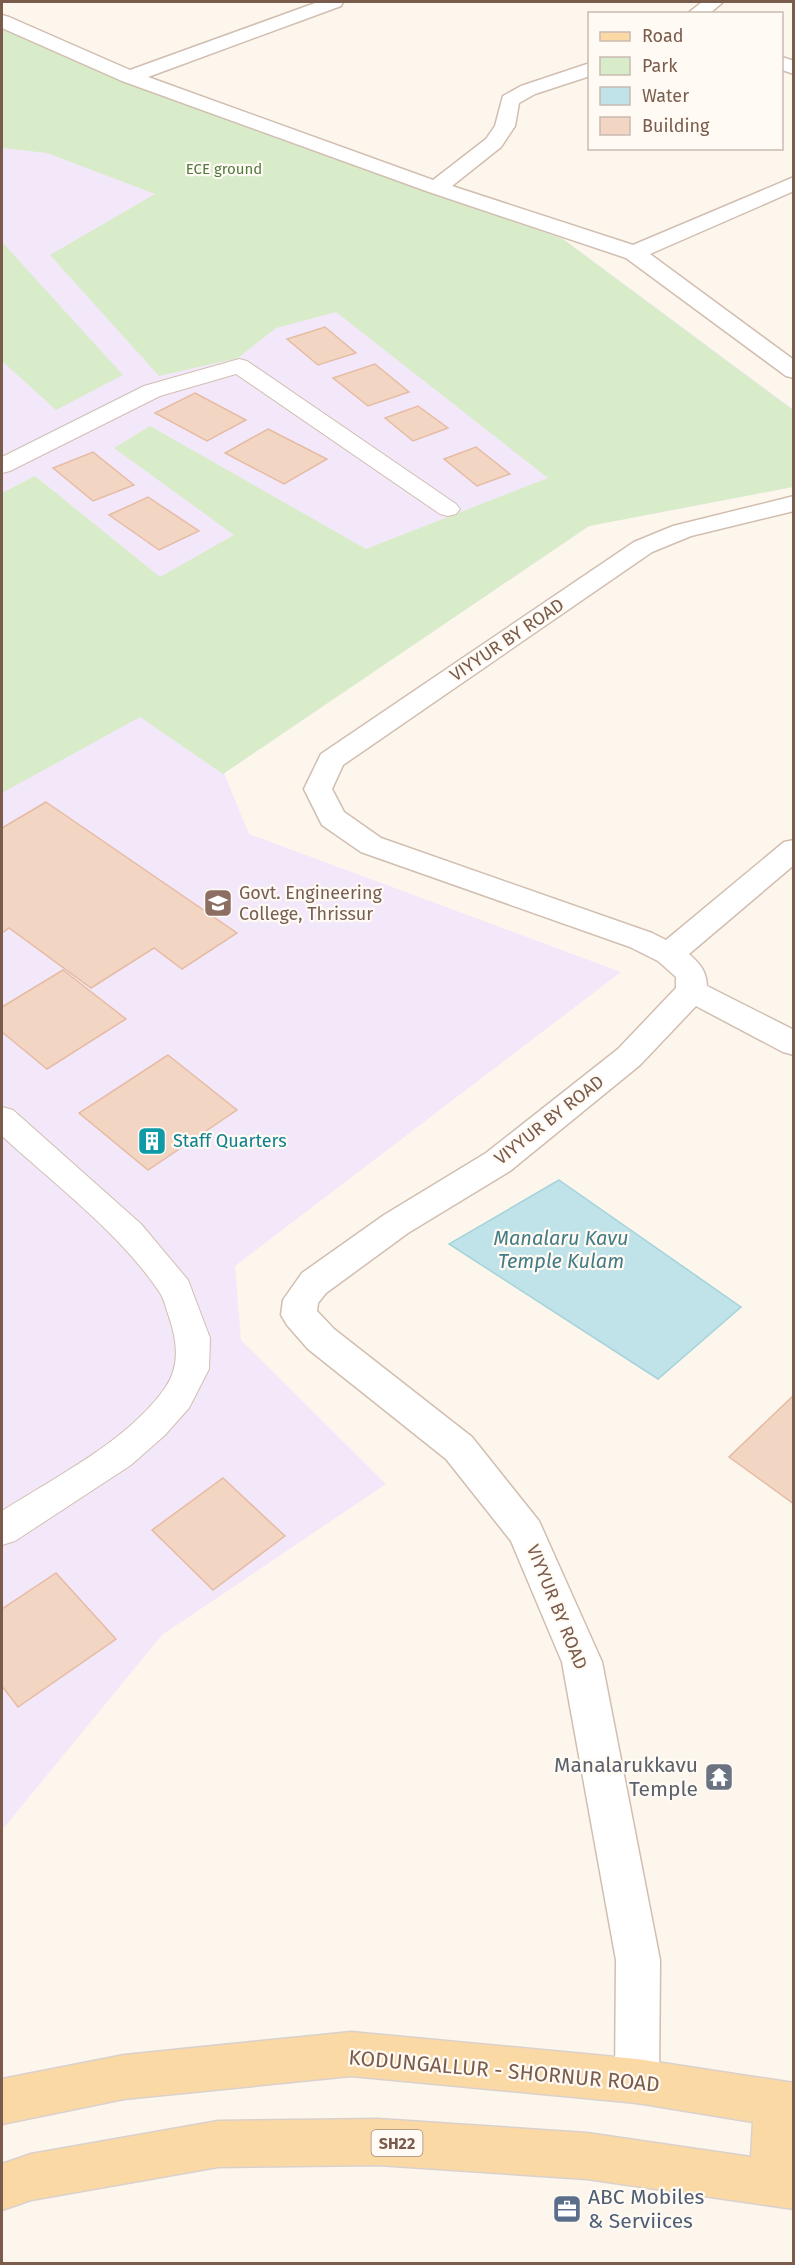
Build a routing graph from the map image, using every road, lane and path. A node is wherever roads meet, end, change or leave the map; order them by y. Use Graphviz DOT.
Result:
graph roads {
  1 [pos="334,2"];
  2 [pos="714,2"];
  3 [pos="699,12"];
  4 [pos="2,21"];
  5 [pos="588,70"];
  6 [pos="129,77"];
  7 [pos="794,183"];
  8 [pos="436,188"];
  9 [pos="634,253"];
  10 [pos="794,371"];
  11 [pos="2,466"];
  12 [pos="794,503"];
  13 [pos="448,509"];
  14 [pos="794,849"];
  15 [pos="669,954"];
  16 [pos="692,991"];
  17 [pos="794,1044"];
  18 [pos="2,1118"];
  19 [pos="2,1530"];
  20 [pos="637,2081"];
  21 [pos="2,2102"];
  22 [pos="785,2104"];
  23 [pos="783,2185"];
  24 [pos="2,2187"];
  1 -- 6 [label="street"];
  2 -- 3 [label="street"];
  4 -- 6 [label="street"];
  5 -- 8 [label="street"];
  6 -- 8 [label="street"];
  7 -- 9 [label="street"];
  8 -- 9 [label="street"];
  9 -- 10 [label="street"];
  11 -- 13 [label="lane"];
  12 -- 15 [label="street, VIYYUR BY ROAD"];
  14 -- 15 [label="street"];
  15 -- 16 [label="street, VIYYUR BY ROAD"];
  16 -- 17 [label="street"];
  16 -- 20 [label="street, VIYYUR BY ROAD"];
  18 -- 19 [label="lane"];
  20 -- 21 [label="main road, KODUNGALLUR - SHORNUR ROAD"];
  20 -- 22 [label="main road, KODUNGALLUR - SHORNUR ROAD"];
  22 -- 23 [label="main road"];
  23 -- 24 [label="main road, SH22"];
}
